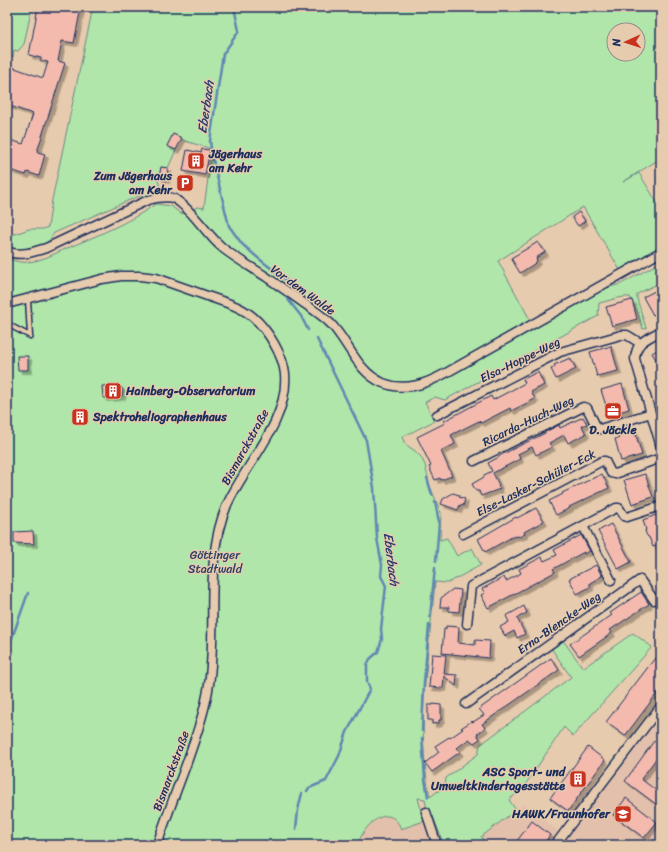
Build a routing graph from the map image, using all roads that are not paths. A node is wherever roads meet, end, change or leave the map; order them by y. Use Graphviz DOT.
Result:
graph roads {
  1 [pos="7,251"];
  2 [pos="661,252"];
  3 [pos="28,299"];
  4 [pos="7,304"];
  5 [pos="7,324"];
  6 [pos="661,331"];
  7 [pos="640,342"];
  8 [pos="651,413"];
  9 [pos="437,416"];
  10 [pos="661,447"];
  11 [pos="661,458"];
  12 [pos="474,461"];
  13 [pos="661,506"];
  14 [pos="583,526"];
  15 [pos="463,534"];
  16 [pos="611,580"];
  17 [pos="661,598"];
  18 [pos="467,624"];
  19 [pos="466,704"];
  20 [pos="661,706"];
  21 [pos="426,812"];
  22 [pos="157,845"];
  23 [pos="437,845"];
  24 [pos="555,845"];
  1 -- 2 [label="street, Vor dem Walde"];
  3 -- 4 [label="street, Bismarckstraße"];
  3 -- 5 [label="lane"];
  3 -- 22 [label="street, Bismarckstraße"];
  6 -- 7 [label="street"];
  7 -- 8 [label="street"];
  7 -- 9 [label="street, Elsa-Hoppe-Weg"];
  8 -- 10 [label="street"];
  8 -- 12 [label="street, Ricarda-Huch-Weg"];
  11 -- 15 [label="street, Else-Lasker-Schüler-Eck"];
  13 -- 14 [label="street"];
  14 -- 16 [label="street"];
  14 -- 18 [label="street"];
  17 -- 19 [label="street, Erna-Blencke-Weg"];
  20 -- 24 [label="street"];
  21 -- 23 [label="street"];
}
